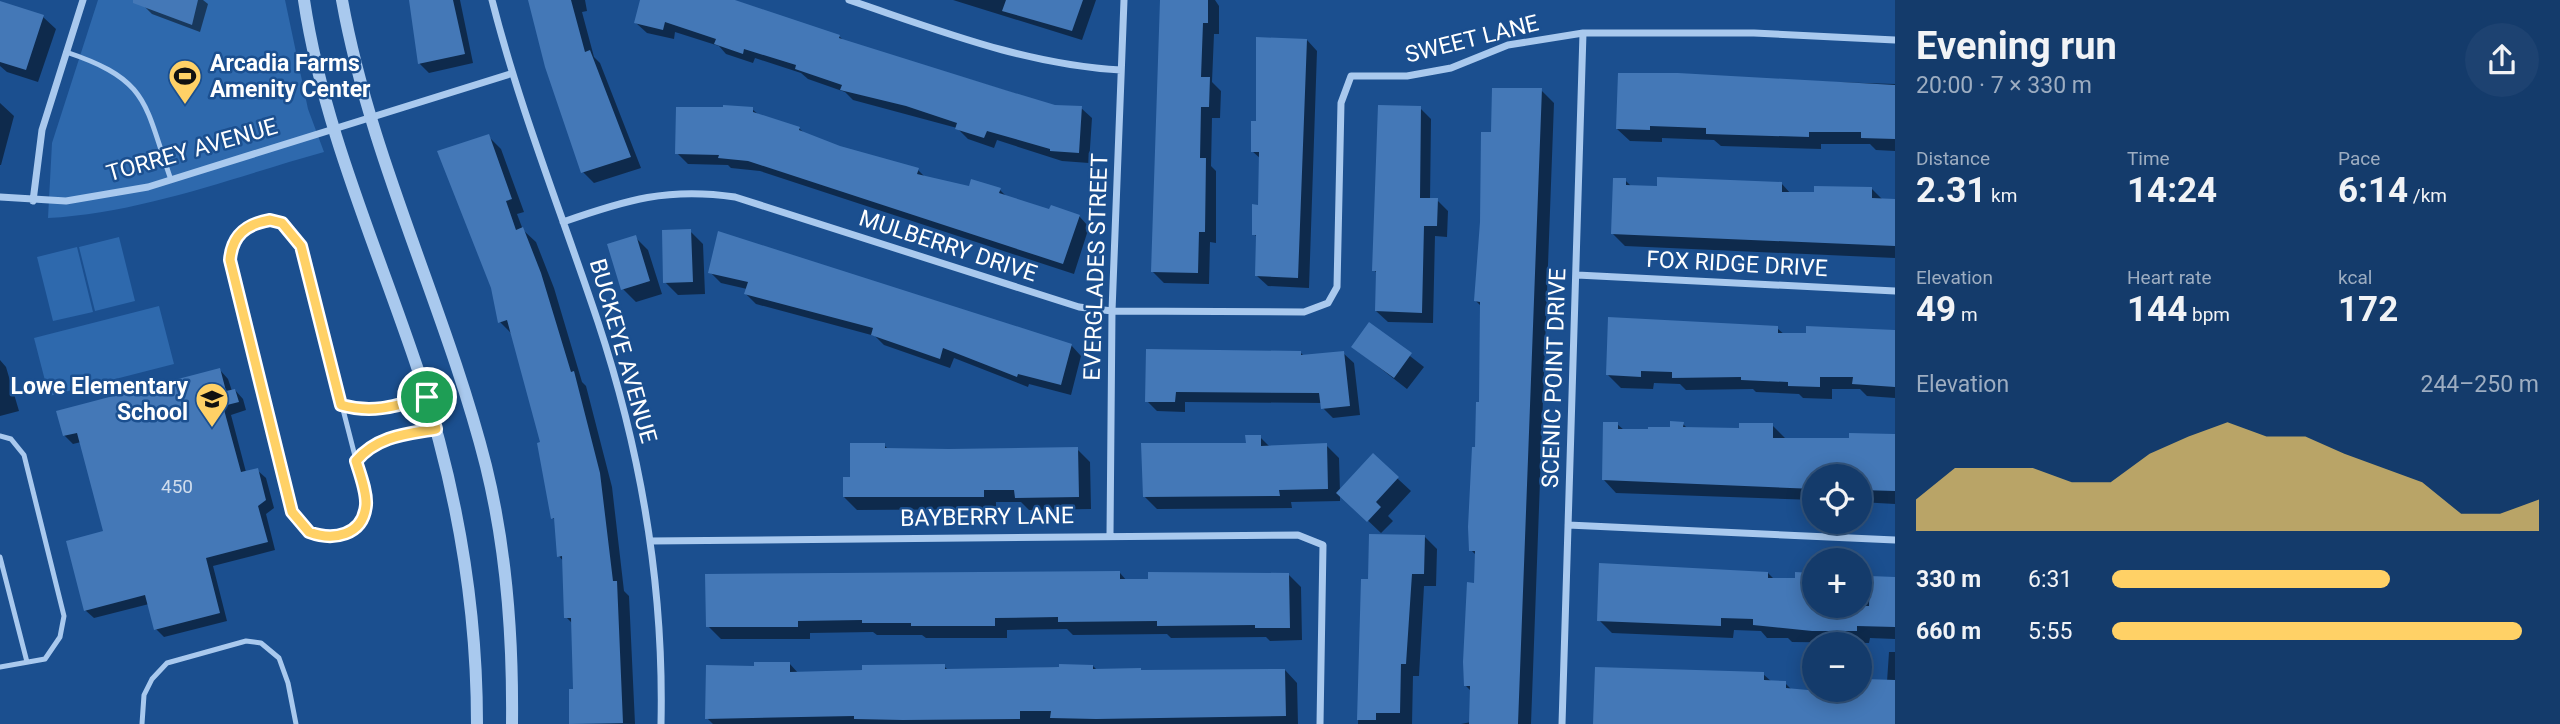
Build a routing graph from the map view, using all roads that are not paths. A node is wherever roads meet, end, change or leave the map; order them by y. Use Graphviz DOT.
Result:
graph roads {
  1 [pos="83,0"];
  2 [pos="304,0"];
  3 [pos="341,0"];
  4 [pos="492,0"];
  5 [pos="849,0"];
  6 [pos="1124,0"];
  7 [pos="1583,33"];
  8 [pos="1895,40"];
  9 [pos="66,52"];
  10 [pos="1121,70"];
  11 [pos="510,74"];
  12 [pos="369,117"];
  13 [pos="333,128"];
  14 [pos="171,180"];
  15 [pos="0,197"];
  16 [pos="33,201"];
  17 [pos="563,222"];
  18 [pos="1577,275"];
  19 [pos="1895,291"];
  20 [pos="1328,303"];
  21 [pos="1112,311"];
  22 [pos="427,397"];
  23 [pos="341,405"];
  24 [pos="436,429"];
  25 [pos="0,436"];
  26 [pos="356,461"];
  27 [pos="1568,526"];
  28 [pos="1110,535"];
  29 [pos="1895,540"];
  30 [pos="650,541"];
  31 [pos="0,557"];
  32 [pos="27,662"];
  33 [pos="0,667"];
  34 [pos="142,724"];
  35 [pos="296,724"];
  36 [pos="477,724"];
  37 [pos="512,724"];
  38 [pos="661,724"];
  39 [pos="1320,724"];
  40 [pos="1562,724"];
  1 -- 9 [label="street"];
  2 -- 13 [label="street"];
  3 -- 12 [label="street"];
  4 -- 11 [label="street, BUCKEYE AVENUE"];
  5 -- 10 [label="street"];
  6 -- 10 [label="street, EVERGLADES STREET"];
  7 -- 8 [label="street, SWEET LANE"];
  7 -- 18 [label="street, SCENIC POINT DRIVE"];
  7 -- 20 [label="street, SWEET LANE"];
  9 -- 14 [label="lane"];
  9 -- 16 [label="street"];
  10 -- 21 [label="street, EVERGLADES STREET"];
  11 -- 12 [label="street, TORREY AVENUE"];
  11 -- 17 [label="street, BUCKEYE AVENUE"];
  12 -- 13 [label="street, TORREY AVENUE"];
  12 -- 37 [label="street"];
  13 -- 14 [label="street, TORREY AVENUE"];
  13 -- 22 [label="street"];
  14 -- 16 [label="street, TORREY AVENUE"];
  15 -- 16 [label="street, TORREY AVENUE"];
  17 -- 21 [label="street, MULBERRY DRIVE"];
  17 -- 30 [label="street, BUCKEYE AVENUE"];
  18 -- 19 [label="street, FOX RIDGE DRIVE"];
  18 -- 27 [label="street, SCENIC POINT DRIVE"];
  20 -- 21 [label="street, MULBERRY DRIVE"];
  21 -- 28 [label="street, EVERGLADES STREET"];
  22 -- 23 [label="lane"];
  22 -- 24 [label="street"];
  23 -- 26 [label="lane"];
  23 -- 26 [label="lane"];
  24 -- 26 [label="lane"];
  24 -- 36 [label="street"];
  25 -- 32 [label="lane"];
  27 -- 29 [label="street"];
  27 -- 40 [label="street, SCENIC POINT DRIVE"];
  28 -- 30 [label="street, BAYBERRY LANE"];
  28 -- 39 [label="street, BAYBERRY LANE"];
  30 -- 38 [label="street, BUCKEYE AVENUE"];
  31 -- 32 [label="lane"];
  32 -- 33 [label="lane"];
  34 -- 35 [label="lane"];
}
